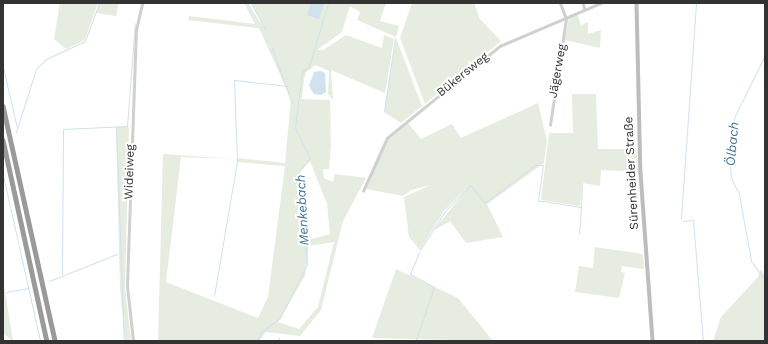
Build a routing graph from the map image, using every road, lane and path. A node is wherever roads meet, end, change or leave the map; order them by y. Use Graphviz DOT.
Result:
graph roads {
  1 [pos="142,3"];
  2 [pos="560,3"];
  3 [pos="583,3"];
  4 [pos="601,3"];
  5 [pos="637,3"];
  6 [pos="585,9"];
  7 [pos="566,17"];
  8 [pos="3,106"];
  9 [pos="550,125"];
  10 [pos="3,140"];
  11 [pos="363,190"];
  12 [pos="47,341"];
  13 [pos="55,341"];
  14 [pos="133,341"];
  15 [pos="653,341"];
  1 -- 14 [label="street, Wideiweg"];
  2 -- 7 [label="street"];
  3 -- 6 [label="street"];
  4 -- 6 [label="street, Bükersweg"];
  5 -- 15 [label="main road, Sürenheider Straße"];
  6 -- 7 [label="street, Bükersweg"];
  7 -- 9 [label="street, Jägerweg"];
  7 -- 11 [label="street, Bükersweg"];
  8 -- 13 [label="highway"];
  10 -- 12 [label="highway"];
}
